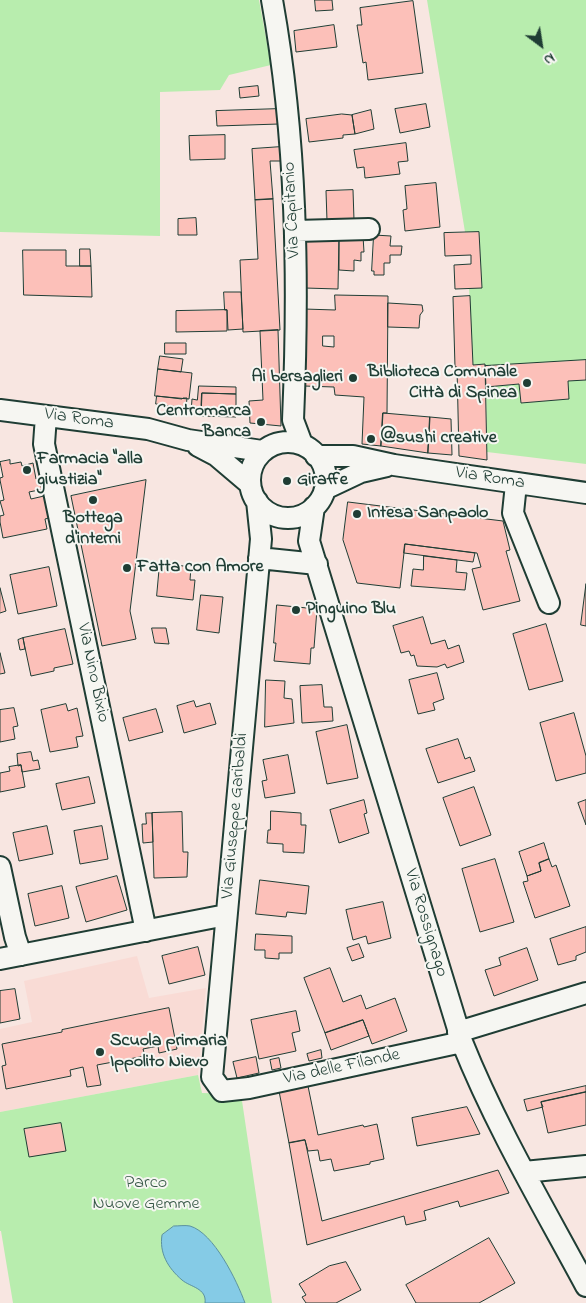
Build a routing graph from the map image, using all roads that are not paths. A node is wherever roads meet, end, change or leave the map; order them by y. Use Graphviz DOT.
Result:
graph roads {
  1 [pos="272,0"];
  2 [pos="369,229"];
  3 [pos="296,231"];
  4 [pos="0,410"];
  5 [pos="46,416"];
  6 [pos="293,422"];
  7 [pos="188,440"];
  8 [pos="270,448"];
  9 [pos="309,450"];
  10 [pos="394,465"];
  11 [pos="516,484"];
  12 [pos="325,489"];
  13 [pos="253,492"];
  14 [pos="586,493"];
  15 [pos="314,507"];
  16 [pos="282,517"];
  17 [pos="309,540"];
  18 [pos="260,548"];
  19 [pos="317,564"];
  20 [pos="548,603"];
  21 [pos="0,867"];
  22 [pos="226,915"];
  23 [pos="146,931"];
  24 [pos="21,955"];
  25 [pos="0,959"];
  26 [pos="586,994"];
  27 [pos="460,1037"];
  28 [pos="222,1091"];
  29 [pos="586,1166"];
  30 [pos="524,1172"];
  31 [pos="586,1286"];
  1 -- 3 [label="street, Via Capitanio"];
  2 -- 3 [label="street"];
  3 -- 6 [label="street, Via Capitanio"];
  4 -- 5 [label="street, Via Roma"];
  5 -- 7 [label="street, Via Roma"];
  5 -- 23 [label="street, Via Nino Bixio"];
  6 -- 8 [label="street"];
  6 -- 9 [label="street, Via Capitanio"];
  7 -- 8 [label="street, Via Roma"];
  7 -- 13 [label="street, Via Roma"];
  8 -- 9 [label="street, Via Roma"];
  8 -- 13 [label="street"];
  9 -- 10 [label="street, Via Roma"];
  9 -- 12 [label="street"];
  10 -- 11 [label="street, Via Roma"];
  10 -- 12 [label="street, Via Roma"];
  11 -- 14 [label="street, Via Roma"];
  11 -- 20 [label="street"];
  12 -- 15 [label="street"];
  13 -- 16 [label="street, Via Roma"];
  13 -- 18 [label="street, Via Giuseppe Garibaldi"];
  15 -- 16 [label="street"];
  15 -- 17 [label="street, Via Rossignago"];
  16 -- 17 [label="street, Via Rossignago"];
  16 -- 18 [label="street, Via Giuseppe Garibaldi"];
  17 -- 19 [label="street, Via Rossignago"];
  18 -- 19 [label="street"];
  18 -- 22 [label="street, Via Giuseppe Garibaldi"];
  19 -- 27 [label="street, Via Rossignago"];
  21 -- 24 [label="street"];
  22 -- 23 [label="street"];
  22 -- 28 [label="street, Via Giuseppe Garibaldi"];
  23 -- 24 [label="street"];
  24 -- 25 [label="street"];
  26 -- 27 [label="street, Via delle Filande"];
  27 -- 28 [label="street, Via delle Filande"];
  27 -- 30 [label="street, Via Rossignago"];
  29 -- 30 [label="street"];
  30 -- 31 [label="street, Via Rossignago"];
}
